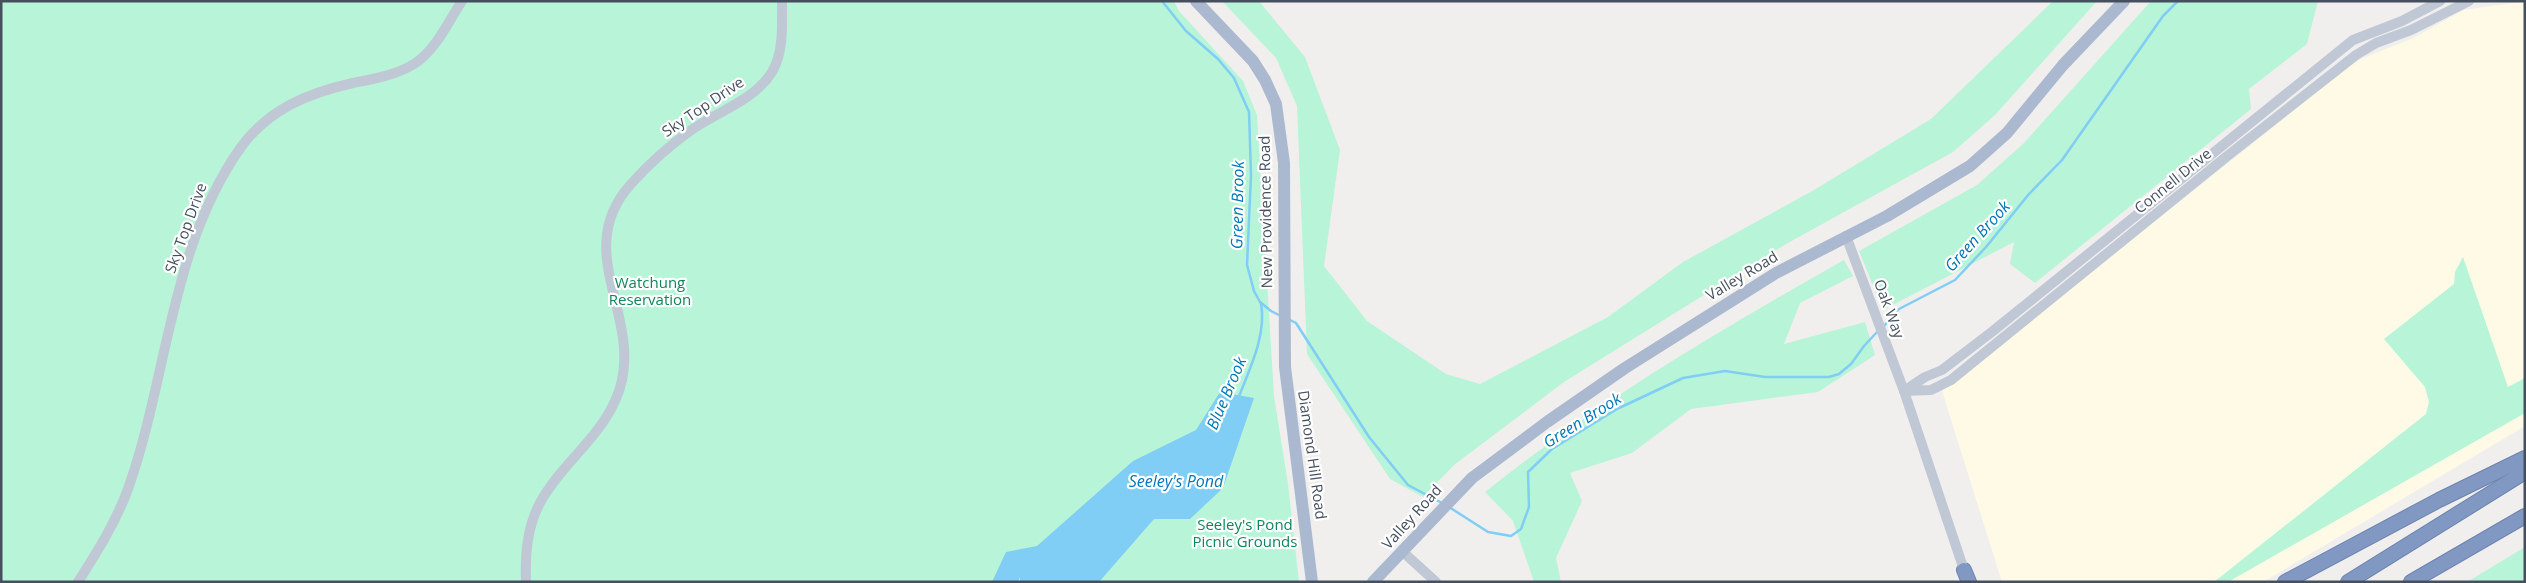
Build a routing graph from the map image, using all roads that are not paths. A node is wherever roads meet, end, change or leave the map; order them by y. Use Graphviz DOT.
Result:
graph roads {
  1 [pos="462,1"];
  2 [pos="782,1"];
  3 [pos="1196,1"];
  4 [pos="2124,1"];
  5 [pos="2440,1"];
  6 [pos="2469,1"];
  7 [pos="1846,236"];
  8 [pos="1284,332"];
  9 [pos="1904,391"];
  10 [pos="2525,458"];
  11 [pos="2525,472"];
  12 [pos="2525,516"];
  13 [pos="1403,552"];
  14 [pos="1967,576"];
  15 [pos="78,582"];
  16 [pos="526,582"];
  17 [pos="1312,582"];
  18 [pos="1373,582"];
  19 [pos="1436,582"];
  20 [pos="2286,582"];
  21 [pos="2348,582"];
  22 [pos="2411,582"];
  1 -- 15 [label="street, Sky Top Drive"];
  2 -- 16 [label="street, Sky Top Drive"];
  3 -- 8 [label="main road, New Providence Road"];
  4 -- 7 [label="main road, Valley Road"];
  5 -- 9 [label="street, Connell Drive"];
  6 -- 9 [label="street, Connell Drive"];
  7 -- 9 [label="street, Oak Way"];
  7 -- 13 [label="main road, Valley Road"];
  8 -- 17 [label="main road, Diamond Hill Road"];
  9 -- 14 [label="street"];
  10 -- 20 [label="highway"];
  11 -- 21 [label="highway"];
  12 -- 22 [label="highway"];
  13 -- 18 [label="main road, Valley Road"];
  13 -- 19 [label="street"];
}
